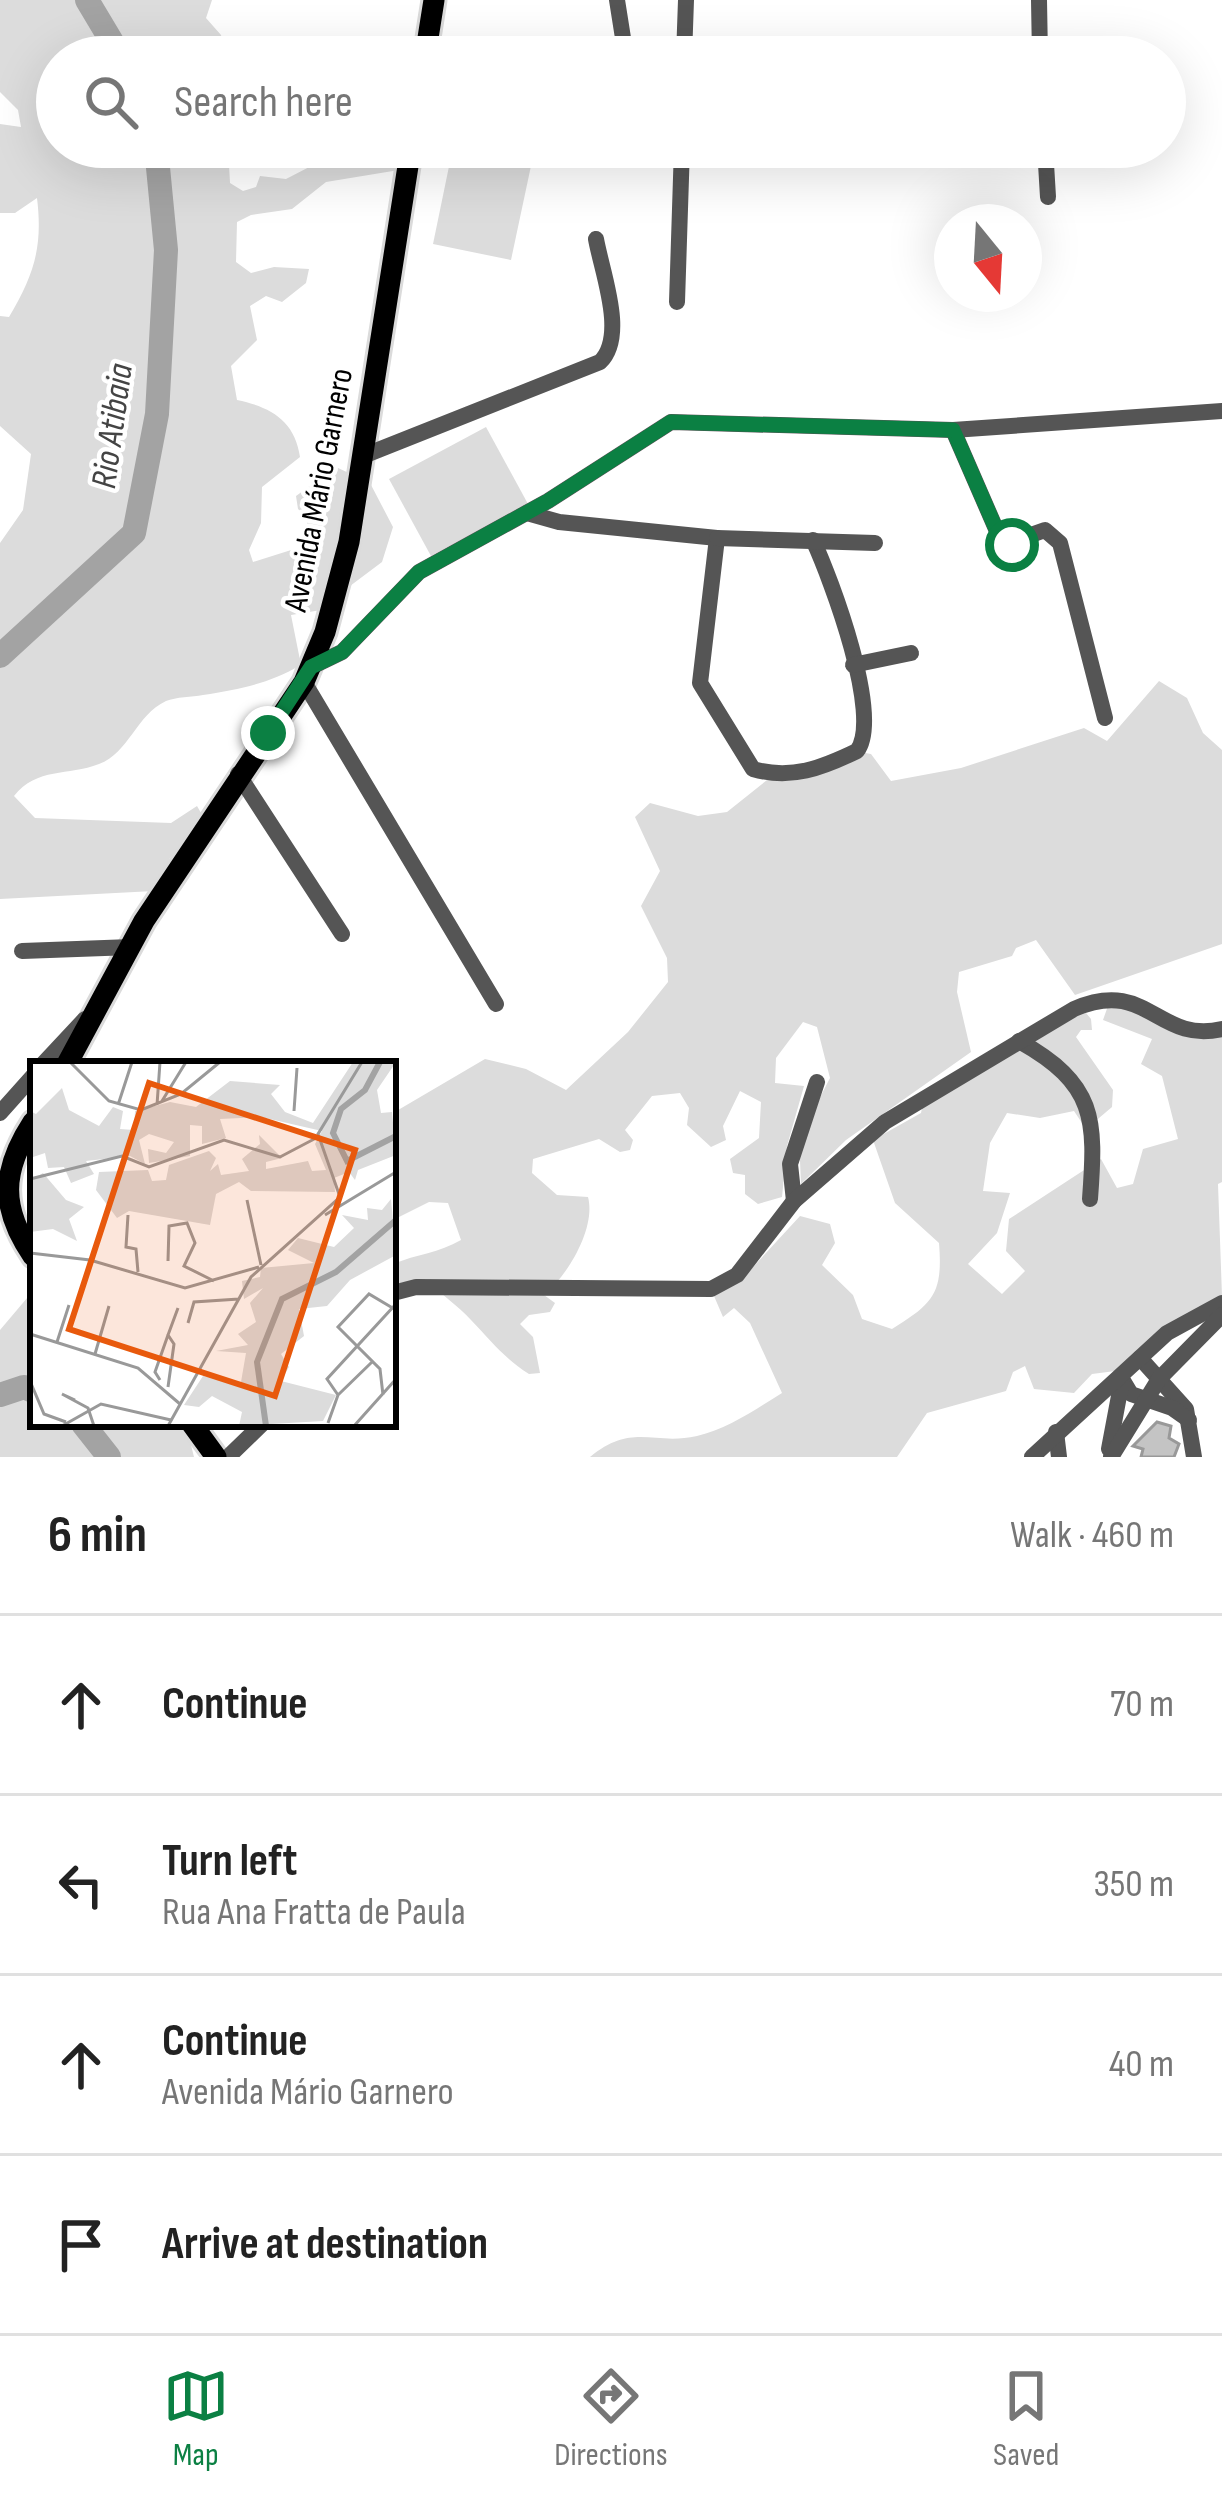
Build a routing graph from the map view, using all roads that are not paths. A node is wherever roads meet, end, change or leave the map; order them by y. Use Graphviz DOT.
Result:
graph roads {
  1 [pos="434,0"];
  2 [pos="616,0"];
  3 [pos="686,0"];
  4 [pos="1040,0"];
  5 [pos="428,36"];
  6 [pos="622,36"];
  7 [pos="685,36"];
  8 [pos="1040,36"];
  9 [pos="408,168"];
  10 [pos="681,168"];
  11 [pos="1046,168"];
  12 [pos="1048,197"];
  13 [pos="596,239"];
  14 [pos="677,302"];
  15 [pos="1222,411"];
  16 [pos="953,430"];
  17 [pos="363,456"];
  18 [pos="548,501"];
  19 [pos="527,513"];
  20 [pos="577,524"];
  21 [pos="717,538"];
  22 [pos="813,540"];
  23 [pos="875,543"];
  24 [pos="911,653"];
  25 [pos="853,665"];
  26 [pos="308,674"];
  27 [pos="1105,718"];
  28 [pos="238,774"];
  29 [pos="342,934"];
  30 [pos="132,947"];
  31 [pos="22,951"];
  32 [pos="103,1001"];
  33 [pos="496,1004"];
  34 [pos="1222,1029"];
  35 [pos="1019,1041"];
  36 [pos="46,1061"];
  37 [pos="69,1061"];
  38 [pos="30,1079"];
  39 [pos="817,1082"];
  40 [pos="0,1114"];
  41 [pos="30,1127"];
  42 [pos="1090,1199"];
  43 [pos="794,1201"];
  44 [pos="30,1251"];
  45 [pos="396,1292"];
  46 [pos="1222,1303"];
  47 [pos="1222,1315"];
  48 [pos="1139,1358"];
  49 [pos="1122,1379"];
  50 [pos="1159,1379"];
  51 [pos="1146,1401"];
  52 [pos="1189,1421"];
  53 [pos="194,1427"];
  54 [pos="259,1427"];
  55 [pos="1056,1432"];
  56 [pos="216,1457"];
  57 [pos="229,1457"];
  58 [pos="1032,1457"];
  59 [pos="1059,1457"];
  60 [pos="1110,1457"];
  61 [pos="1194,1457"];
  1 -- 5 [label="main road"];
  2 -- 6 [label="street"];
  3 -- 7 [label="street"];
  4 -- 8 [label="street"];
  9 -- 17 [label="main road, Avenida Mário Garnero"];
  10 -- 14 [label="street"];
  11 -- 12 [label="street"];
  13 -- 17 [label="street"];
  15 -- 16 [label="street"];
  16 -- 18 [label="street"];
  16 -- 27 [label="street"];
  17 -- 26 [label="main road, Avenida Mário Garnero"];
  18 -- 19 [label="street"];
  18 -- 20 [label="street"];
  19 -- 20 [label="street"];
  19 -- 26 [label="street"];
  20 -- 21 [label="street"];
  21 -- 22 [label="street"];
  21 -- 25 [label="street"];
  22 -- 23 [label="street"];
  22 -- 25 [label="street"];
  24 -- 25 [label="street"];
  26 -- 28 [label="main road, Avenida Mário Garnero"];
  26 -- 33 [label="street"];
  28 -- 29 [label="street"];
  28 -- 30 [label="main road, Avenida Mário Garnero"];
  30 -- 31 [label="street"];
  30 -- 32 [label="main road, Avenida Mário Garnero"];
  32 -- 36 [label="street"];
  32 -- 37 [label="main road, Avenida Mário Garnero"];
  34 -- 35 [label="street"];
  35 -- 42 [label="street"];
  35 -- 43 [label="street"];
  38 -- 40 [label="street"];
  39 -- 43 [label="street"];
  41 -- 44 [label="main road"];
  43 -- 45 [label="street"];
  46 -- 48 [label="street"];
  47 -- 50 [label="street"];
  48 -- 49 [label="street"];
  48 -- 50 [label="street"];
  49 -- 51 [label="street"];
  49 -- 55 [label="street"];
  49 -- 60 [label="street"];
  50 -- 51 [label="street"];
  50 -- 52 [label="street"];
  51 -- 52 [label="street"];
  51 -- 60 [label="street"];
  52 -- 61 [label="street"];
  53 -- 56 [label="main road"];
  54 -- 57 [label="street"];
  55 -- 58 [label="street"];
  55 -- 59 [label="street"];
}
